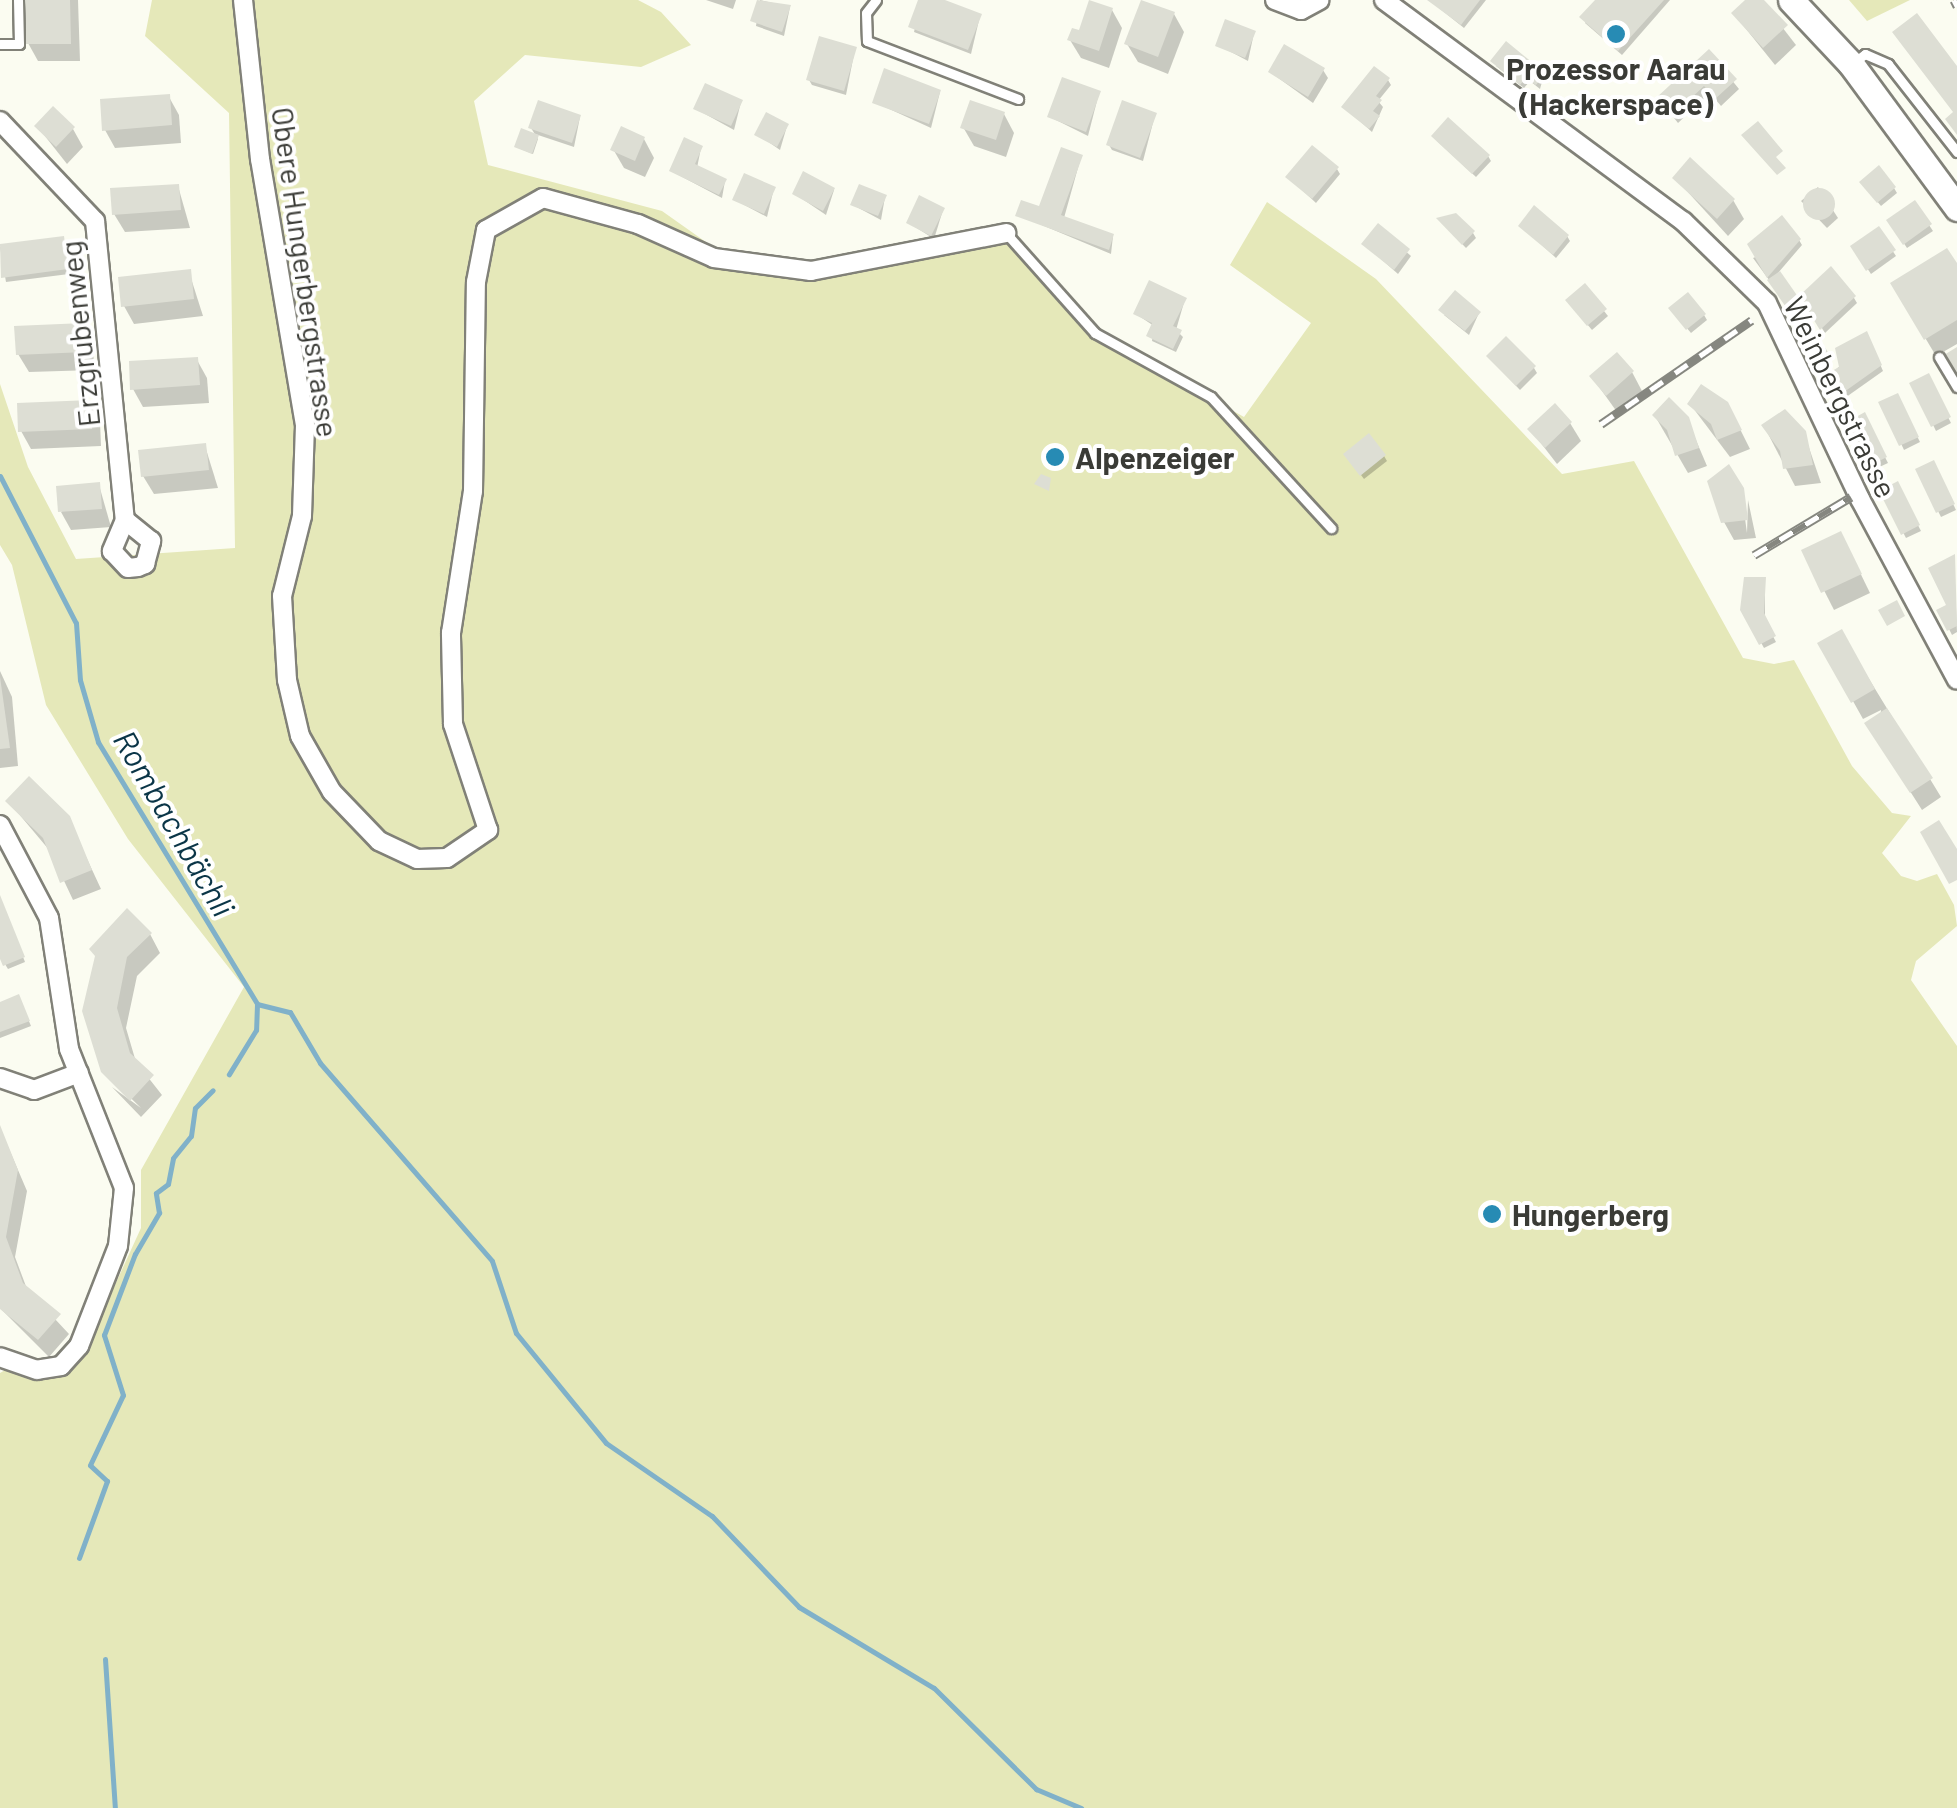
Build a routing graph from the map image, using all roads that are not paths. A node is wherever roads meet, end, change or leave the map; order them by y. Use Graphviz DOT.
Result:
graph roads {
  1 [pos="18,0"];
  2 [pos="242,0"];
  3 [pos="876,0"];
  4 [pos="1275,0"];
  5 [pos="1320,0"];
  6 [pos="1384,0"];
  7 [pos="1790,0"];
  8 [pos="0,44"];
  9 [pos="1851,64"];
  10 [pos="1018,99"];
  11 [pos="0,121"];
  12 [pos="1957,152"];
  13 [pos="1957,208"];
  14 [pos="1006,233"];
  15 [pos="1939,357"];
  16 [pos="1957,387"];
  17 [pos="125,520"];
  18 [pos="1331,528"];
  19 [pos="1957,680"];
  20 [pos="0,825"];
  21 [pos="79,1073"];
  22 [pos="0,1078"];
  23 [pos="1,1352"];
  1 -- 8 [label="lane"];
  2 -- 14 [label="street, Obere Hungerbergstrasse"];
  3 -- 10 [label="lane"];
  4 -- 5 [label="street"];
  6 -- 19 [label="street, Weinbergstrasse"];
  7 -- 9 [label="main road"];
  9 -- 12 [label="lane"];
  9 -- 13 [label="main road"];
  11 -- 17 [label="street, Erzgrubenweg"];
  14 -- 18 [label="lane, Obere Hungerbergstrasse"];
  15 -- 16 [label="lane"];
  20 -- 21 [label="street"];
  21 -- 22 [label="street"];
  21 -- 23 [label="street"];
}
